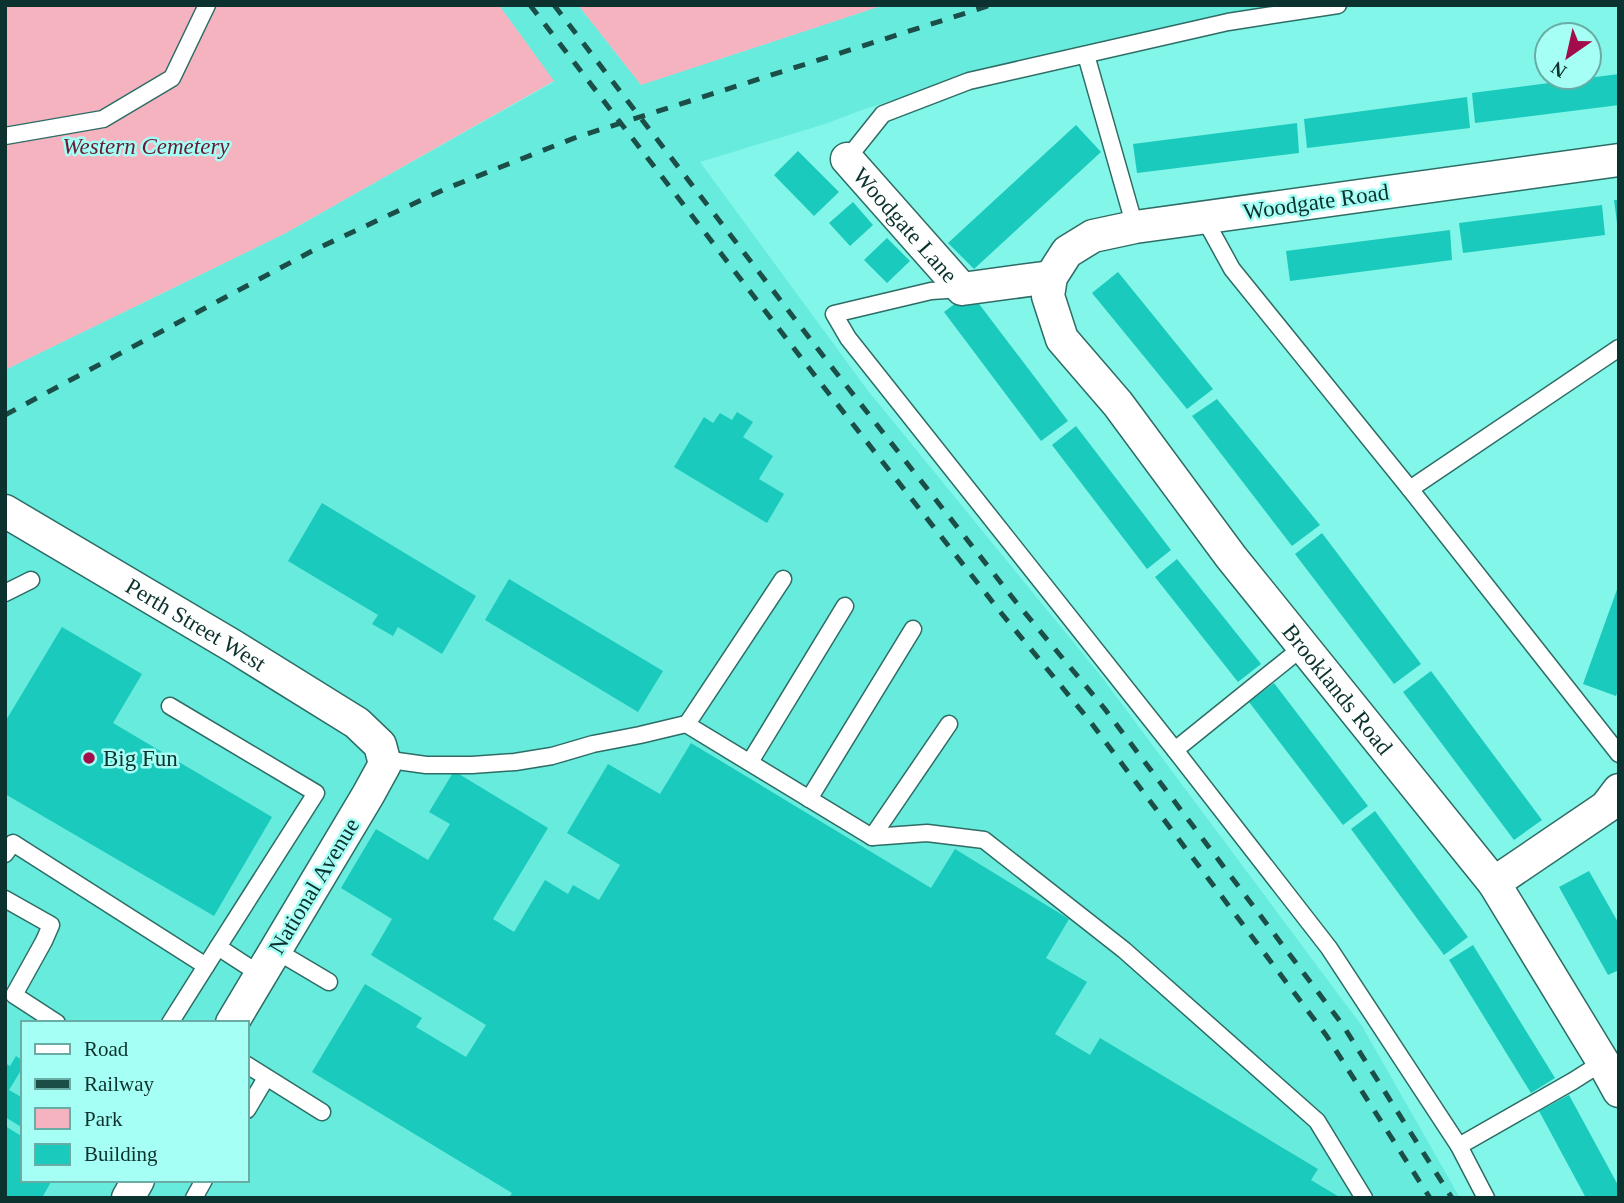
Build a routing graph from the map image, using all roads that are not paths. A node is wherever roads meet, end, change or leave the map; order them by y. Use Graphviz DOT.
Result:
graph roads {
  1 [pos="207,5"];
  2 [pos="1338,5"];
  3 [pos="1086,55"];
  4 [pos="5,136"];
  5 [pos="848,159"];
  6 [pos="1619,160"];
  7 [pos="1204,218"];
  8 [pos="1135,227"];
  9 [pos="1049,286"];
  10 [pos="962,289"];
  11 [pos="1619,348"];
  12 [pos="1410,489"];
  13 [pos="5,511"];
  14 [pos="783,579"];
  15 [pos="31,580"];
  16 [pos="5,593"];
  17 [pos="845,606"];
  18 [pos="913,629"];
  19 [pos="1304,646"];
  20 [pos="170,706"];
  21 [pos="687,724"];
  22 [pos="949,724"];
  23 [pos="1175,750"];
  24 [pos="382,752"];
  25 [pos="1619,754"];
  26 [pos="750,762"];
  27 [pos="809,799"];
  28 [pos="1614,806"];
  29 [pos="872,837"];
  30 [pos="5,854"];
  31 [pos="1494,883"];
  32 [pos="5,899"];
  33 [pos="218,947"];
  34 [pos="268,962"];
  35 [pos="206,966"];
  36 [pos="329,982"];
  37 [pos="54,1021"];
  38 [pos="171,1021"];
  39 [pos="233,1021"];
  40 [pos="1603,1062"];
  41 [pos="248,1066"];
  42 [pos="266,1078"];
  43 [pos="1619,1091"];
  44 [pos="248,1108"];
  45 [pos="322,1112"];
  46 [pos="1460,1146"];
  47 [pos="137,1182"];
  48 [pos="203,1182"];
  49 [pos="128,1198"];
  50 [pos="194,1198"];
  51 [pos="1364,1198"];
  52 [pos="1486,1198"];
  1 -- 4 [label="lane"];
  2 -- 3 [label="lane"];
  3 -- 5 [label="lane"];
  3 -- 8 [label="lane"];
  5 -- 10 [label="street, Woodgate Lane"];
  6 -- 7 [label="street, Woodgate Road"];
  7 -- 8 [label="street, Woodgate Road"];
  7 -- 12 [label="lane"];
  8 -- 9 [label="street, Woodgate Road"];
  9 -- 10 [label="street, Woodgate Lane"];
  9 -- 19 [label="street, Brooklands Road"];
  10 -- 23 [label="lane, Woodgate Lane"];
  11 -- 12 [label="lane"];
  12 -- 25 [label="lane"];
  13 -- 24 [label="street, Perth Street West"];
  14 -- 21 [label="lane"];
  15 -- 16 [label="lane"];
  17 -- 26 [label="lane"];
  18 -- 27 [label="lane"];
  19 -- 23 [label="lane"];
  19 -- 31 [label="street, Brooklands Road"];
  20 -- 33 [label="lane"];
  21 -- 24 [label="lane"];
  21 -- 26 [label="lane"];
  22 -- 29 [label="lane"];
  23 -- 46 [label="lane"];
  24 -- 34 [label="street, National Avenue"];
  26 -- 27 [label="lane"];
  27 -- 29 [label="lane"];
  28 -- 31 [label="street"];
  29 -- 51 [label="lane"];
  30 -- 35 [label="lane"];
  31 -- 40 [label="street, Brooklands Road"];
  32 -- 37 [label="lane"];
  33 -- 34 [label="lane"];
  33 -- 35 [label="lane"];
  34 -- 36 [label="lane"];
  34 -- 39 [label="street, National Avenue"];
  35 -- 38 [label="lane"];
  40 -- 43 [label="street, Brooklands Road"];
  40 -- 46 [label="lane"];
  41 -- 42 [label="lane"];
  42 -- 44 [label="lane"];
  42 -- 45 [label="lane"];
  46 -- 52 [label="lane"];
  47 -- 49 [label="street"];
  48 -- 50 [label="lane"];
}
